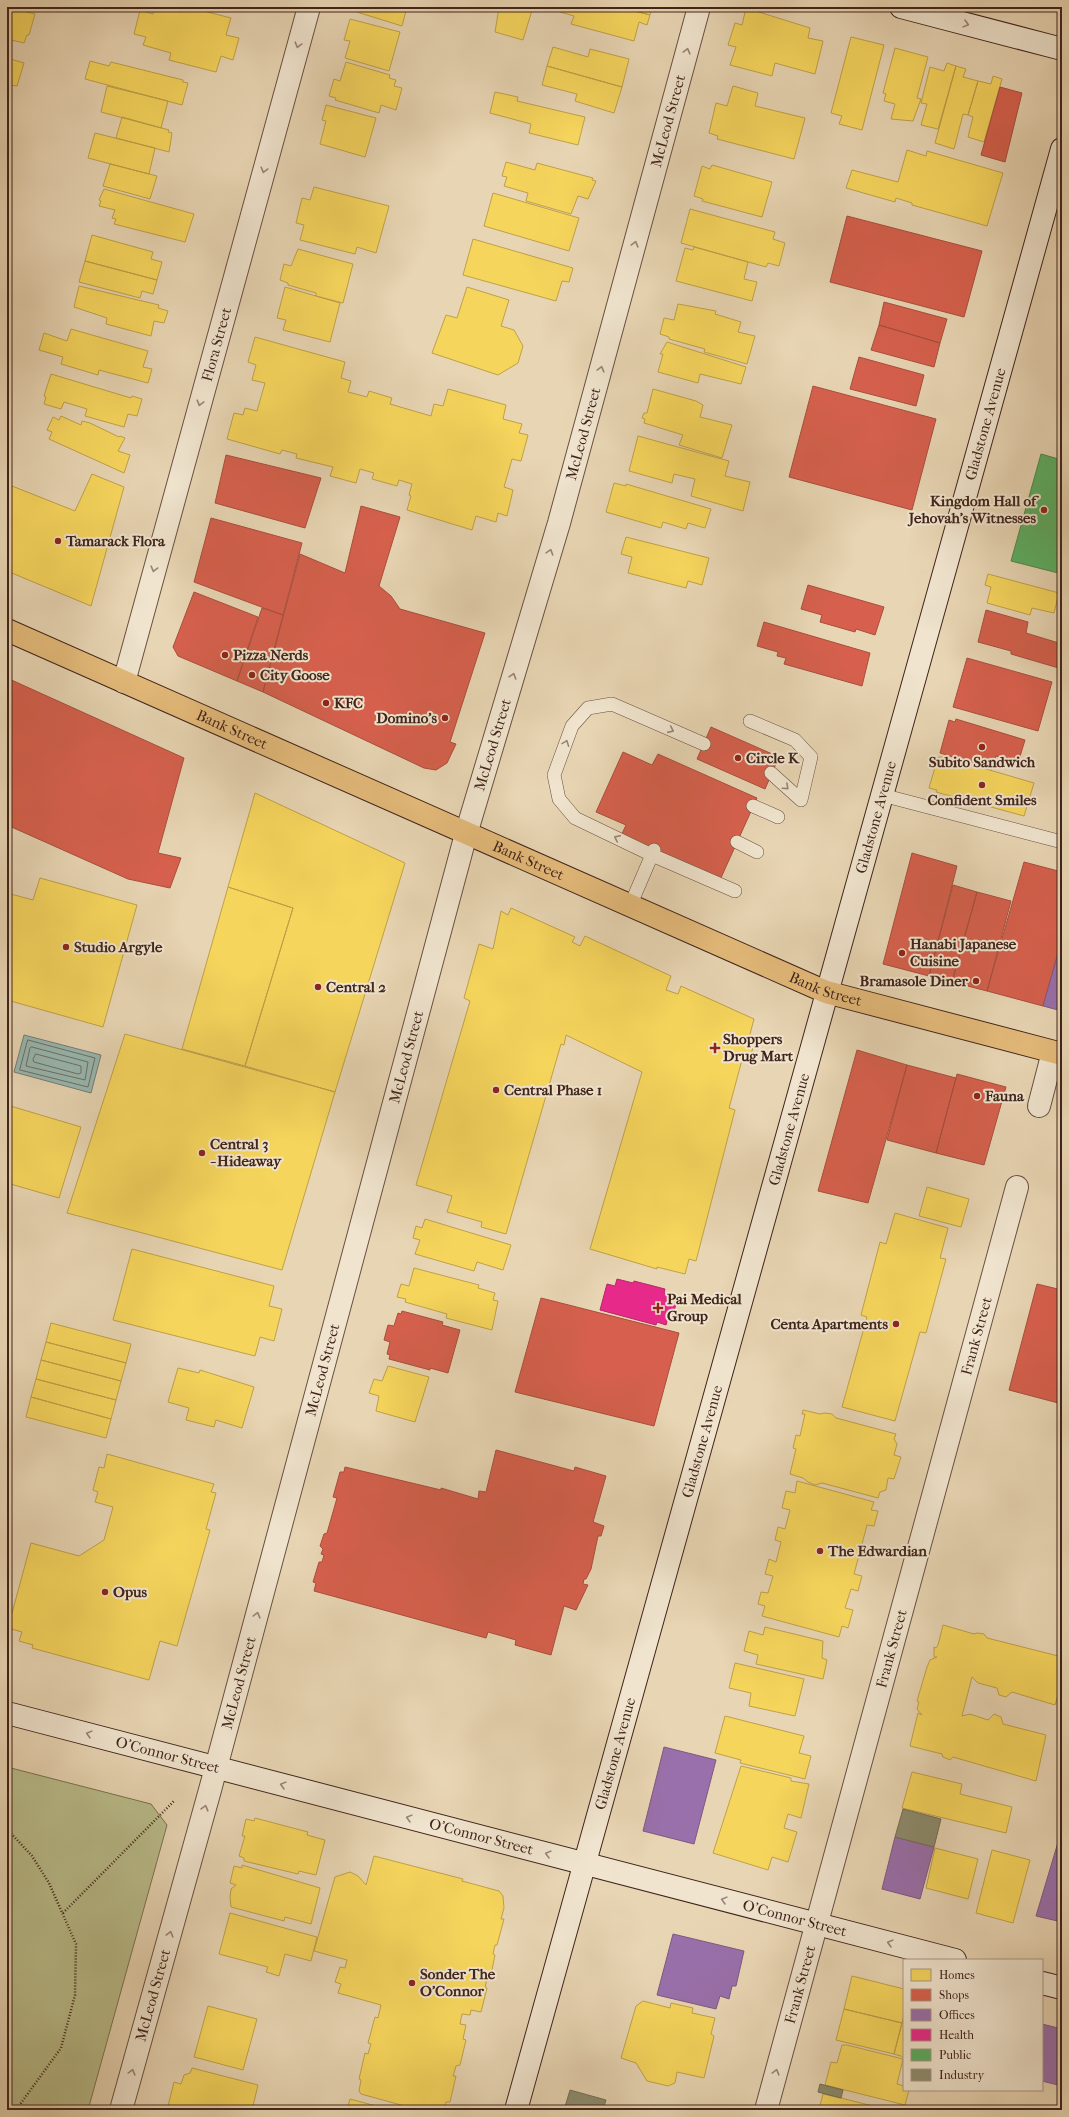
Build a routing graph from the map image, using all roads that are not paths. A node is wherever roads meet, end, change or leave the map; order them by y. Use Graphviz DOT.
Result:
graph roads {
  1 [pos="309,7"];
  2 [pos="699,7"];
  3 [pos="901,7"];
  4 [pos="1062,49"];
  5 [pos="1062,149"];
  6 [pos="7,630"];
  7 [pos="124,682"];
  8 [pos="750,721"];
  9 [pos="704,744"];
  10 [pos="771,774"];
  11 [pos="882,795"];
  12 [pos="753,806"];
  13 [pos="778,817"];
  14 [pos="466,834"];
  15 [pos="737,842"];
  16 [pos="1062,842"];
  17 [pos="757,852"];
  18 [pos="653,853"];
  19 [pos="735,891"];
  20 [pos="630,906"];
  21 [pos="826,992"];
  22 [pos="1058,1053"];
  23 [pos="1039,1106"];
  24 [pos="1017,1187"];
  25 [pos="7,1713"];
  26 [pos="216,1768"];
  27 [pos="586,1864"];
  28 [pos="816,1924"];
  29 [pos="951,1959"];
  30 [pos="1043,1983"];
  31 [pos="1062,1988"];
  32 [pos="121,2110"];
  33 [pos="516,2110"];
  34 [pos="766,2110"];
  1 -- 7 [label="street, Flora Street, one-way"];
  14 -- 2 [label="street, McLeod Street, one-way"];
  3 -- 4 [label="street, one-way"];
  5 -- 11 [label="street, Gladstone Avenue"];
  6 -- 7 [label="main road, Bank Street"];
  7 -- 14 [label="main road, Bank Street"];
  10 -- 8 [label="lane, one-way"];
  18 -- 9 [label="lane, one-way"];
  11 -- 16 [label="lane"];
  11 -- 21 [label="street, Gladstone Avenue"];
  12 -- 13 [label="lane"];
  14 -- 20 [label="main road, Bank Street"];
  26 -- 14 [label="street, McLeod Street, one-way"];
  15 -- 17 [label="lane"];
  18 -- 19 [label="lane"];
  18 -- 20 [label="lane"];
  20 -- 21 [label="main road, Bank Street"];
  21 -- 22 [label="main road, Bank Street"];
  21 -- 27 [label="street, Gladstone Avenue"];
  22 -- 23 [label="street"];
  24 -- 28 [label="street, Frank Street"];
  26 -- 25 [label="street, O'Connor Street, one-way"];
  27 -- 26 [label="street, O'Connor Street, one-way"];
  32 -- 26 [label="street, McLeod Street, one-way"];
  28 -- 27 [label="street, O'Connor Street, one-way"];
  27 -- 33 [label="street, Gladstone Avenue"];
  29 -- 28 [label="street, O'Connor Street, one-way"];
  34 -- 28 [label="street, Frank Street, one-way"];
  30 -- 31 [label="street"];
}
